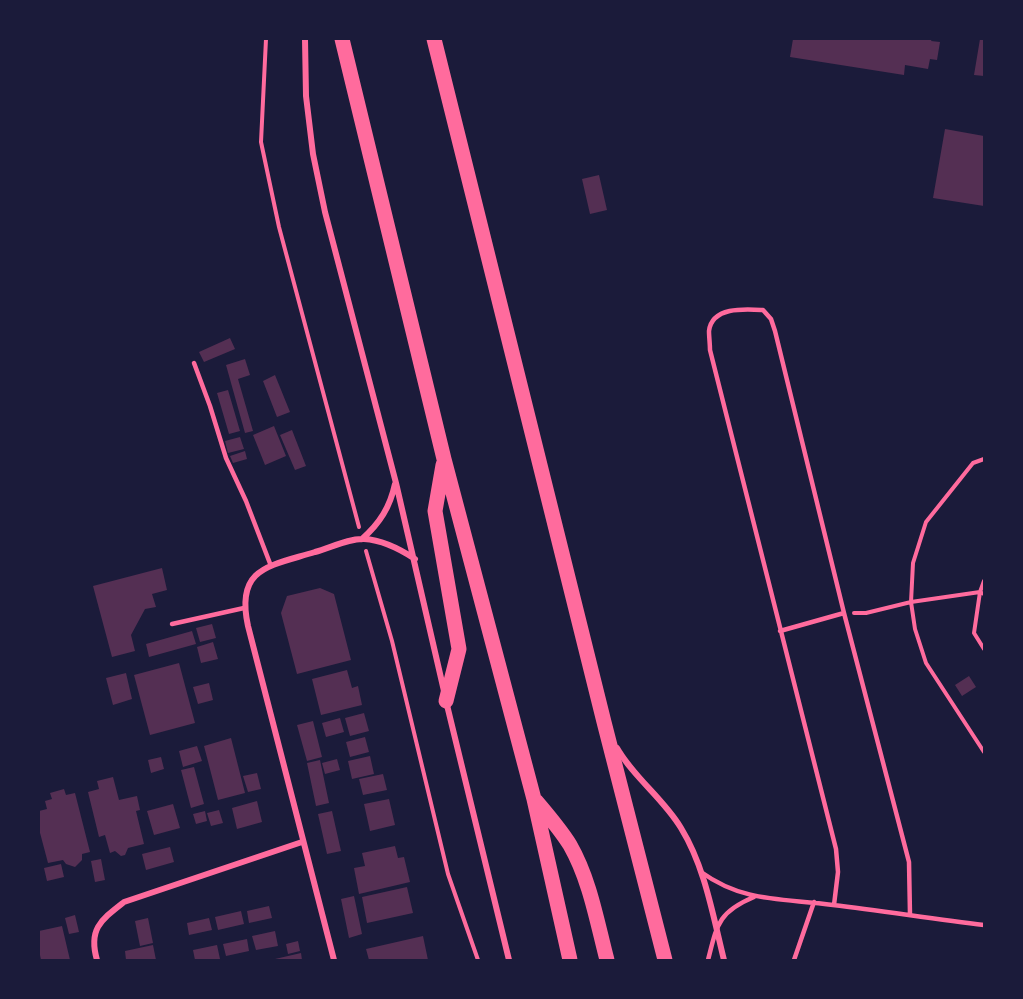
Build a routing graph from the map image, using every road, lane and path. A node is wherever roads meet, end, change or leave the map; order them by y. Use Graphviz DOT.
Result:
graph roads {
  1 [pos="266,39"];
  2 [pos="305,39"];
  3 [pos="342,39"];
  4 [pos="434,39"];
  5 [pos="194,363"];
  6 [pos="444,459"];
  7 [pos="984,459"];
  8 [pos="396,483"];
  9 [pos="362,539"];
  10 [pos="414,559"];
  11 [pos="271,566"];
  12 [pos="984,581"];
  13 [pos="982,593"];
  14 [pos="911,602"];
  15 [pos="244,608"];
  16 [pos="844,613"];
  17 [pos="172,624"];
  18 [pos="780,631"];
  19 [pos="984,649"];
  20 [pos="446,700"];
  21 [pos="604,722"];
  22 [pos="984,752"];
  23 [pos="534,799"];
  24 [pos="302,842"];
  25 [pos="701,872"];
  26 [pos="754,897"];
  27 [pos="814,902"];
  28 [pos="834,905"];
  29 [pos="910,915"];
  30 [pos="984,925"];
  31 [pos="716,928"];
  32 [pos="96,960"];
  33 [pos="334,960"];
  34 [pos="478,960"];
  35 [pos="509,960"];
  36 [pos="570,960"];
  37 [pos="607,960"];
  38 [pos="665,960"];
  39 [pos="708,960"];
  40 [pos="724,960"];
  41 [pos="794,960"];
  1 -- 9 [label="path"];
  2 -- 8 [label="street"];
  3 -- 6 [label="main road"];
  4 -- 21 [label="main road"];
  5 -- 11 [label="lane"];
  6 -- 20 [label="main road"];
  6 -- 23 [label="main road"];
  7 -- 14 [label="path"];
  8 -- 9 [label="street"];
  8 -- 10 [label="street"];
  9 -- 10 [label="street"];
  9 -- 11 [label="street"];
  9 -- 34 [label="path"];
  10 -- 20 [label="street"];
  11 -- 15 [label="street"];
  12 -- 13 [label="path"];
  13 -- 14 [label="path"];
  13 -- 19 [label="path"];
  14 -- 16 [label="path"];
  14 -- 22 [label="path"];
  15 -- 17 [label="lane"];
  15 -- 24 [label="street"];
  16 -- 18 [label="lane"];
  16 -- 18 [label="lane"];
  16 -- 29 [label="lane"];
  18 -- 28 [label="lane"];
  20 -- 35 [label="street"];
  21 -- 25 [label="street"];
  21 -- 38 [label="main road"];
  23 -- 36 [label="main road"];
  23 -- 37 [label="main road"];
  24 -- 32 [label="street"];
  24 -- 33 [label="street"];
  25 -- 26 [label="lane"];
  25 -- 31 [label="street"];
  26 -- 27 [label="lane"];
  26 -- 31 [label="lane"];
  27 -- 28 [label="lane"];
  27 -- 41 [label="lane"];
  28 -- 29 [label="lane"];
  29 -- 30 [label="lane"];
  31 -- 39 [label="lane"];
  31 -- 40 [label="street"];
}
